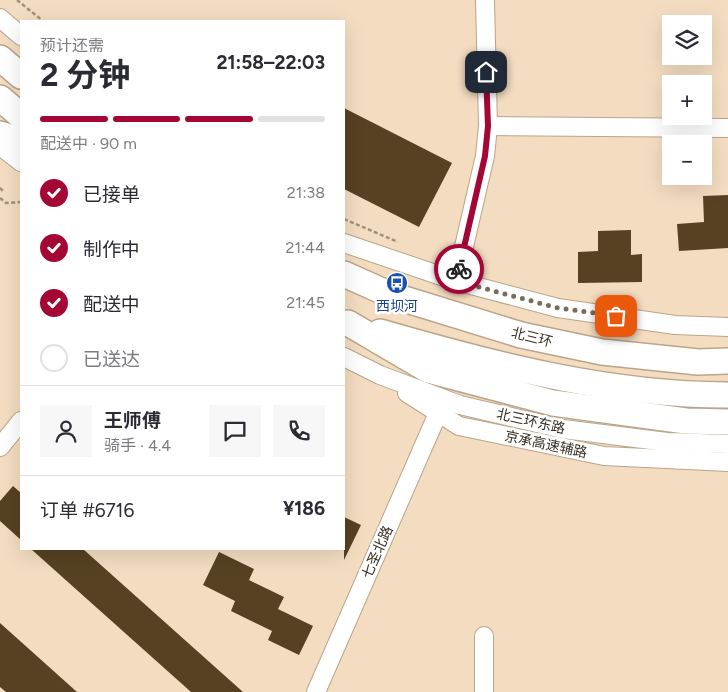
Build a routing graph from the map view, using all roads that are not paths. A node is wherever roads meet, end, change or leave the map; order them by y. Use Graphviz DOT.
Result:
graph roads {
  1 [pos="485,0"];
  2 [pos="0,18"];
  3 [pos="20,35"];
  4 [pos="0,58"];
  5 [pos="20,75"];
  6 [pos="0,98"];
  7 [pos="20,115"];
  8 [pos="488,126"];
  9 [pos="728,128"];
  10 [pos="0,134"];
  11 [pos="20,140"];
  12 [pos="0,146"];
  13 [pos="20,161"];
  14 [pos="345,243"];
  15 [pos="345,274"];
  16 [pos="456,281"];
  17 [pos="346,322"];
  18 [pos="728,327"];
  19 [pos="345,358"];
  20 [pos="728,362"];
  21 [pos="380,375"];
  22 [pos="728,394"];
  23 [pos="438,412"];
  24 [pos="20,422"];
  25 [pos="728,422"];
  26 [pos="728,444"];
  27 [pos="0,447"];
  28 [pos="728,462"];
  29 [pos="484,636"];
  30 [pos="316,692"];
  31 [pos="484,692"];
  1 -- 8 [label="street"];
  2 -- 3 [label="street"];
  4 -- 5 [label="highway"];
  6 -- 7 [label="highway"];
  8 -- 9 [label="street"];
  8 -- 16 [label="street"];
  10 -- 11 [label="highway"];
  12 -- 13 [label="street"];
  14 -- 16 [label="street"];
  15 -- 20 [label="highway, 北三环"];
  16 -- 18 [label="street"];
  17 -- 22 [label="highway"];
  17 -- 25 [label="highway"];
  19 -- 21 [label="street, 北三环东路"];
  21 -- 23 [label="street, 京承高速辅路"];
  21 -- 26 [label="street, 北三环东路"];
  23 -- 28 [label="street, 京承高速辅路"];
  23 -- 30 [label="street, 七圣北路"];
  24 -- 27 [label="street"];
  29 -- 31 [label="street"];
}
